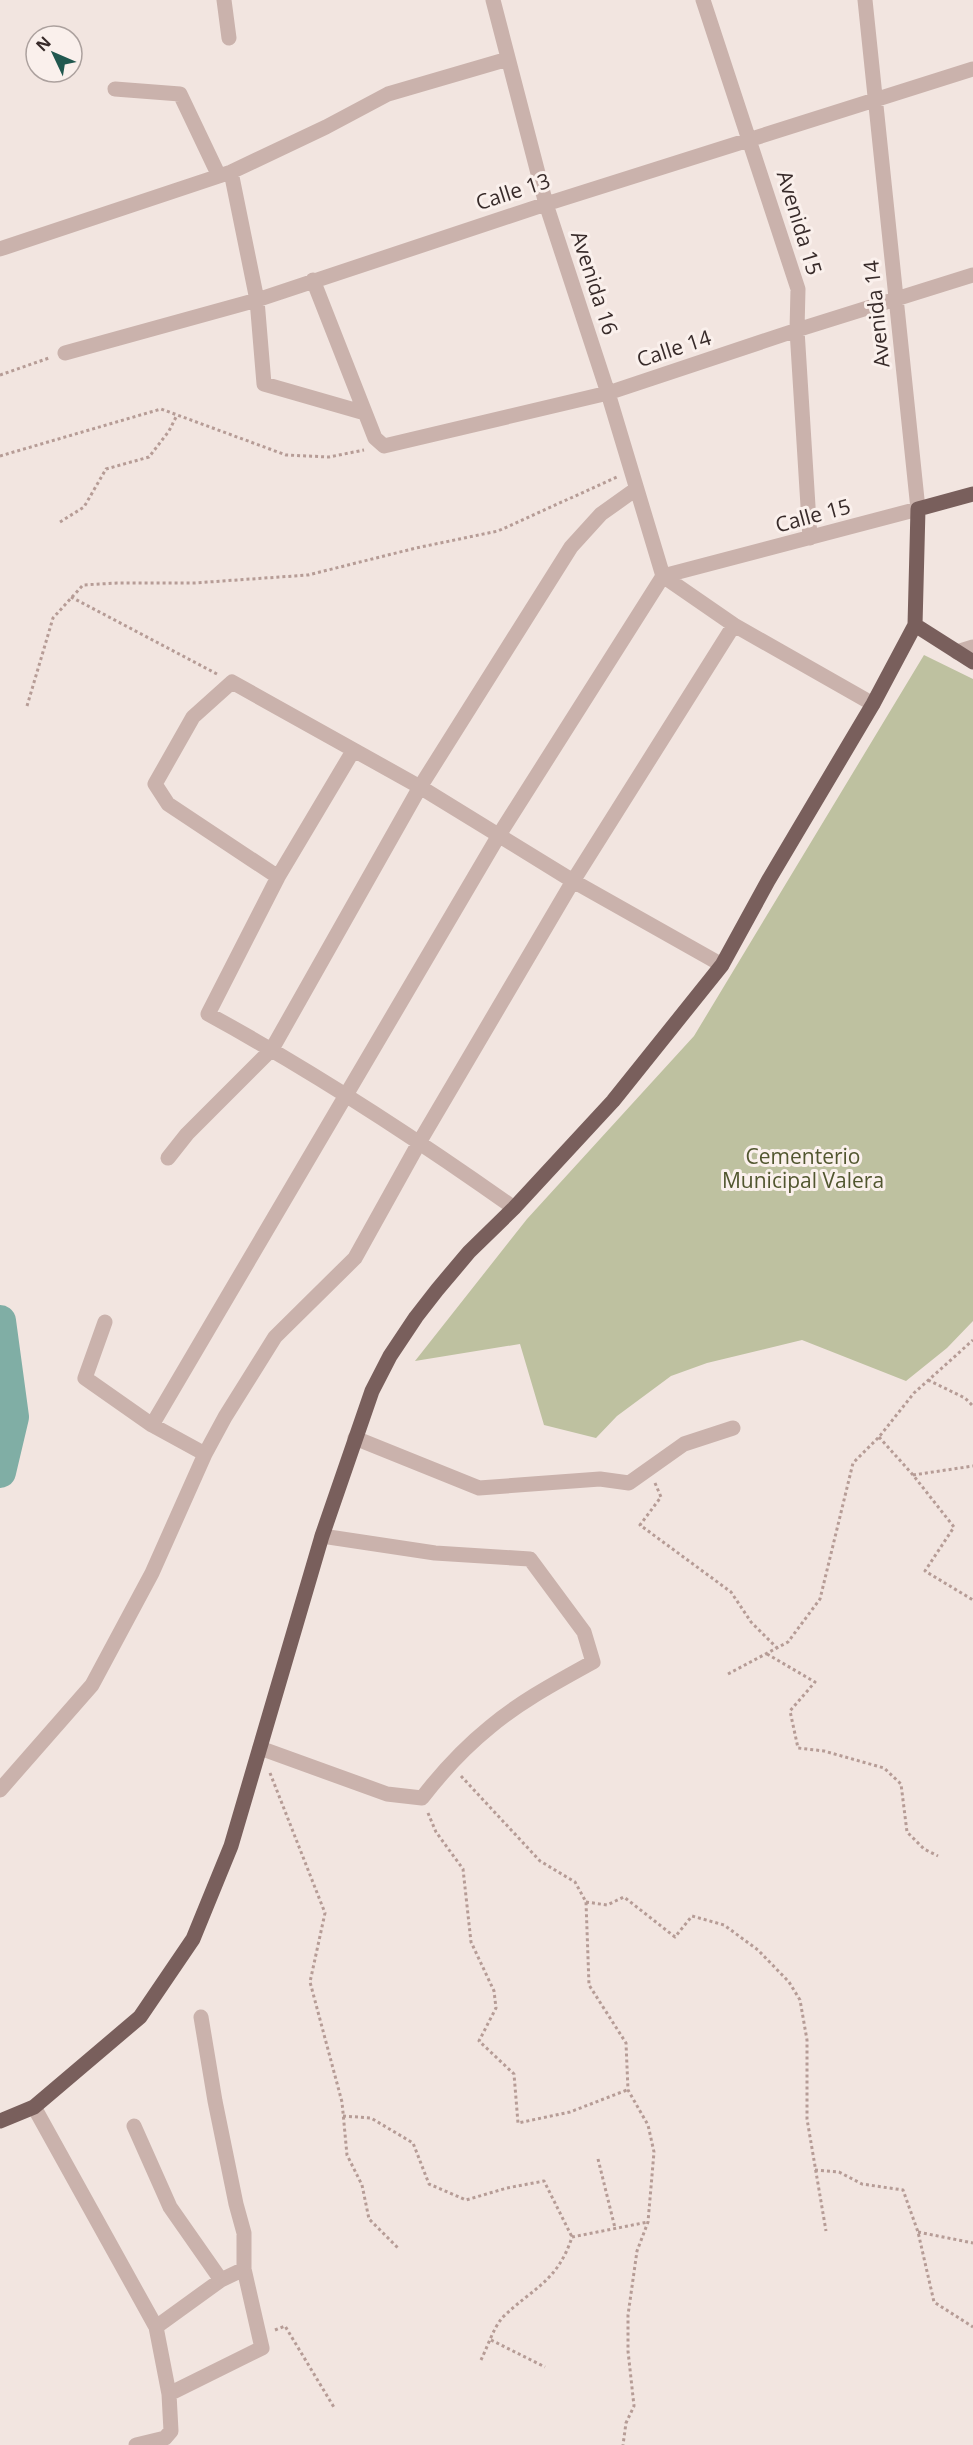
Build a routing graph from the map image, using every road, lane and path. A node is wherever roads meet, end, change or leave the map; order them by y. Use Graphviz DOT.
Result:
graph roads {
  1 [pos="224,0"];
  2 [pos="493,0"];
  3 [pos="704,0"];
  4 [pos="865,0"];
  5 [pos="229,38"];
  6 [pos="508,59"];
  7 [pos="973,69"];
  8 [pos="115,89"];
  9 [pos="876,100"];
  10 [pos="750,139"];
  11 [pos="225,174"];
  12 [pos="546,204"];
  13 [pos="0,249"];
  14 [pos="973,275"];
  15 [pos="314,280"];
  16 [pos="897,298"];
  17 [pos="257,300"];
  18 [pos="797,330"];
  19 [pos="65,353"];
  20 [pos="0,375"];
  21 [pos="608,393"];
  22 [pos="365,413"];
  23 [pos="177,415"];
  24 [pos="384,446"];
  25 [pos="0,456"];
  26 [pos="630,470"];
  27 [pos="636,489"];
  28 [pos="973,494"];
  29 [pos="918,509"];
  30 [pos="60,522"];
  31 [pos="810,538"];
  32 [pos="663,576"];
  33 [pos="71,597"];
  34 [pos="734,625"];
  35 [pos="915,626"];
  36 [pos="973,647"];
  37 [pos="957,652"];
  38 [pos="973,663"];
  39 [pos="232,682"];
  40 [pos="873,704"];
  41 [pos="27,706"];
  42 [pos="353,751"];
  43 [pos="420,786"];
  44 [pos="499,835"];
  45 [pos="278,877"];
  46 [pos="573,881"];
  47 [pos="722,965"];
  48 [pos="272,1049"];
  49 [pos="347,1094"];
  50 [pos="420,1141"];
  51 [pos="168,1158"];
  52 [pos="514,1208"];
  53 [pos="105,1322"];
  54 [pos="973,1340"];
  55 [pos="928,1380"];
  56 [pos="973,1406"];
  57 [pos="152,1425"];
  58 [pos="733,1428"];
  59 [pos="879,1437"];
  60 [pos="355,1438"];
  61 [pos="205,1454"];
  62 [pos="973,1466"];
  63 [pos="644,1471"];
  64 [pos="913,1475"];
  65 [pos="322,1536"];
  66 [pos="973,1600"];
  67 [pos="777,1648"];
  68 [pos="767,1654"];
  69 [pos="729,1674"];
  70 [pos="260,1749"];
  71 [pos="449,1764"];
  72 [pos="0,1790"];
  73 [pos="422,1798"];
  74 [pos="939,1856"];
  75 [pos="586,1902"];
  76 [pos="201,2018"];
  77 [pos="628,2090"];
  78 [pos="34,2107"];
  79 [pos="344,2116"];
  80 [pos="0,2121"];
  81 [pos="134,2126"];
  82 [pos="598,2159"];
  83 [pos="815,2170"];
  84 [pos="648,2222"];
  85 [pos="615,2228"];
  86 [pos="826,2231"];
  87 [pos="918,2232"];
  88 [pos="572,2237"];
  89 [pos="973,2242"];
  90 [pos="399,2249"];
  91 [pos="244,2269"];
  92 [pos="221,2280"];
  93 [pos="156,2327"];
  94 [pos="973,2327"];
  95 [pos="259,2335"];
  96 [pos="490,2340"];
  97 [pos="481,2360"];
  98 [pos="546,2367"];
  99 [pos="169,2394"];
  100 [pos="335,2409"];
  101 [pos="136,2445"];
  102 [pos="623,2445"];
  1 -- 5 [label="street"];
  2 -- 6 [label="street, Avenida 16"];
  3 -- 10 [label="street, Avenida 15"];
  4 -- 9 [label="street, Avenida 14"];
  6 -- 11 [label="street"];
  6 -- 12 [label="street, Avenida 16"];
  7 -- 9 [label="street, Calle 13"];
  8 -- 11 [label="street"];
  9 -- 10 [label="street, Calle 13"];
  9 -- 16 [label="street, Avenida 14"];
  10 -- 12 [label="street, Calle 13"];
  10 -- 18 [label="street, Avenida 15"];
  11 -- 13 [label="street"];
  11 -- 17 [label="street"];
  12 -- 15 [label="street, Calle 13"];
  12 -- 21 [label="street, Avenida 16"];
  14 -- 16 [label="street, Calle 14"];
  15 -- 17 [label="street, Calle 13"];
  15 -- 22 [label="street"];
  16 -- 18 [label="street, Calle 14"];
  16 -- 29 [label="street, Avenida 14"];
  17 -- 19 [label="street, Calle 13"];
  17 -- 22 [label="street"];
  18 -- 21 [label="street, Calle 14"];
  18 -- 31 [label="street, Avenida 15"];
  19 -- 20 [label="path"];
  21 -- 24 [label="street, Calle 14"];
  21 -- 26 [label="street, Avenida 16"];
  22 -- 24 [label="street"];
  23 -- 24 [label="path"];
  23 -- 25 [label="path"];
  23 -- 30 [label="path"];
  26 -- 27 [label="street, Avenida 16"];
  26 -- 33 [label="path"];
  27 -- 32 [label="street, Avenida 16"];
  27 -- 43 [label="street"];
  28 -- 29 [label="main road, Calle 15"];
  29 -- 31 [label="street, Calle 15"];
  29 -- 35 [label="main road, Avenida 14"];
  31 -- 32 [label="street, Calle 15"];
  32 -- 34 [label="street"];
  32 -- 44 [label="street"];
  33 -- 39 [label="path"];
  33 -- 41 [label="path"];
  34 -- 40 [label="street"];
  34 -- 46 [label="street"];
  35 -- 37 [label="main road"];
  35 -- 40 [label="main road"];
  36 -- 37 [label="street"];
  37 -- 38 [label="main road"];
  39 -- 42 [label="street"];
  39 -- 45 [label="street"];
  40 -- 47 [label="main road"];
  42 -- 43 [label="street"];
  42 -- 45 [label="street"];
  43 -- 44 [label="street"];
  43 -- 48 [label="street"];
  44 -- 46 [label="street"];
  44 -- 49 [label="street"];
  45 -- 48 [label="street"];
  46 -- 47 [label="street"];
  46 -- 50 [label="street"];
  47 -- 52 [label="main road"];
  48 -- 49 [label="street"];
  48 -- 51 [label="street"];
  49 -- 50 [label="street"];
  49 -- 57 [label="street"];
  50 -- 52 [label="street"];
  50 -- 61 [label="street"];
  52 -- 60 [label="main road"];
  53 -- 57 [label="street"];
  54 -- 55 [label="path"];
  55 -- 56 [label="path"];
  55 -- 59 [label="path"];
  57 -- 61 [label="street"];
  58 -- 63 [label="street"];
  59 -- 64 [label="path"];
  59 -- 67 [label="path"];
  60 -- 63 [label="street"];
  60 -- 65 [label="main road"];
  61 -- 72 [label="street"];
  62 -- 64 [label="path"];
  63 -- 67 [label="path"];
  64 -- 66 [label="path"];
  65 -- 70 [label="main road"];
  65 -- 71 [label="street"];
  67 -- 68 [label="path"];
  68 -- 69 [label="path"];
  68 -- 74 [label="path"];
  70 -- 73 [label="street"];
  70 -- 78 [label="main road"];
  70 -- 79 [label="path"];
  71 -- 73 [label="street"];
  71 -- 75 [label="path"];
  73 -- 77 [label="path"];
  75 -- 77 [label="path"];
  75 -- 83 [label="path"];
  76 -- 91 [label="street"];
  77 -- 84 [label="path"];
  78 -- 80 [label="main road"];
  78 -- 93 [label="street"];
  79 -- 88 [label="path"];
  79 -- 90 [label="path"];
  81 -- 92 [label="street"];
  82 -- 85 [label="path"];
  83 -- 86 [label="path"];
  83 -- 87 [label="path"];
  84 -- 85 [label="path"];
  84 -- 102 [label="path"];
  85 -- 88 [label="path"];
  87 -- 89 [label="path"];
  87 -- 94 [label="path"];
  88 -- 96 [label="path"];
  91 -- 92 [label="street"];
  91 -- 95 [label="street"];
  92 -- 93 [label="street"];
  93 -- 99 [label="street"];
  95 -- 99 [label="street"];
  95 -- 100 [label="path"];
  96 -- 97 [label="path"];
  96 -- 98 [label="path"];
  99 -- 101 [label="street"];
}
